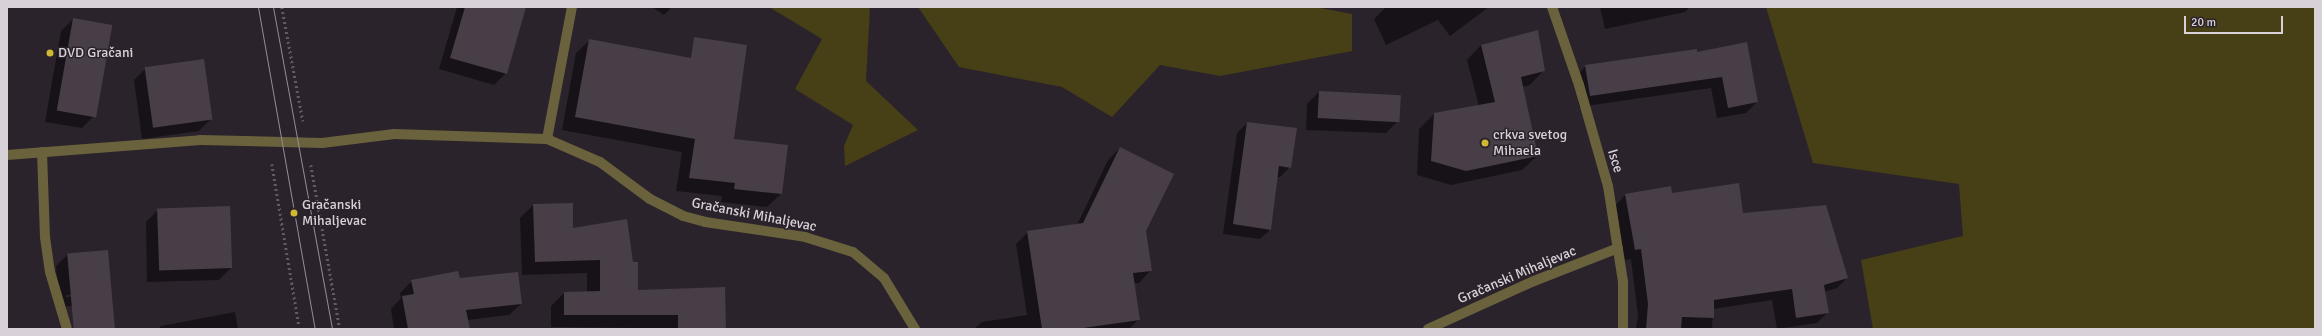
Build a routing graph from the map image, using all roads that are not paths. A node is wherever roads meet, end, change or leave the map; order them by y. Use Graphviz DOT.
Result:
graph roads {
  1 [pos="572,7"];
  2 [pos="1552,7"];
  3 [pos="547,139"];
  4 [pos="42,152"];
  5 [pos="7,155"];
  6 [pos="1618,248"];
  7 [pos="67,329"];
  8 [pos="915,329"];
  9 [pos="1428,329"];
  10 [pos="1623,329"];
  1 -- 3 [label="street"];
  2 -- 6 [label="street, Isce"];
  3 -- 4 [label="street, Gračanski Mihaljevac"];
  3 -- 8 [label="street, Gračanski Mihaljevac"];
  4 -- 5 [label="street, Gračanski Mihaljevac"];
  4 -- 7 [label="street"];
  6 -- 9 [label="street, Gračanski Mihaljevac"];
  6 -- 10 [label="street, Isce"];
}
